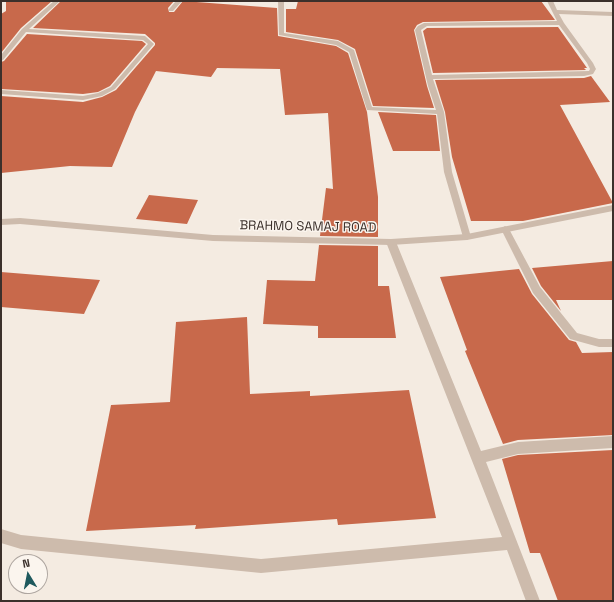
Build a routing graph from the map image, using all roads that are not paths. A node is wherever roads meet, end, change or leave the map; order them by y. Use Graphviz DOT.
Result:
graph roads {
  1 [pos="57,1"];
  2 [pos="179,1"];
  3 [pos="281,1"];
  4 [pos="550,1"];
  5 [pos="171,10"];
  6 [pos="556,12"];
  7 [pos="613,14"];
  8 [pos="561,23"];
  9 [pos="24,30"];
  10 [pos="1,59"];
  11 [pos="429,77"];
  12 [pos="1,92"];
  13 [pos="440,112"];
  14 [pos="613,208"];
  15 [pos="1,222"];
  16 [pos="505,229"];
  17 [pos="467,237"];
  18 [pos="391,242"];
  19 [pos="613,343"];
  20 [pos="613,442"];
  21 [pos="478,458"];
  22 [pos="1,536"];
  23 [pos="511,543"];
  24 [pos="534,601"];
  1 -- 9 [label="street"];
  2 -- 5 [label="street"];
  3 -- 13 [label="street"];
  4 -- 6 [label="street"];
  6 -- 7 [label="street"];
  6 -- 8 [label="street"];
  8 -- 11 [label="street"];
  8 -- 11 [label="street"];
  9 -- 10 [label="street"];
  9 -- 12 [label="street"];
  11 -- 13 [label="street"];
  13 -- 17 [label="street"];
  14 -- 16 [label="street, BRAHMO SAMAJ ROAD"];
  15 -- 18 [label="street, BRAHMO SAMAJ ROAD"];
  16 -- 17 [label="street, BRAHMO SAMAJ ROAD"];
  16 -- 19 [label="street"];
  17 -- 18 [label="street, BRAHMO SAMAJ ROAD"];
  18 -- 21 [label="street"];
  20 -- 21 [label="street"];
  21 -- 23 [label="street"];
  22 -- 23 [label="street"];
  23 -- 24 [label="street"];
}
